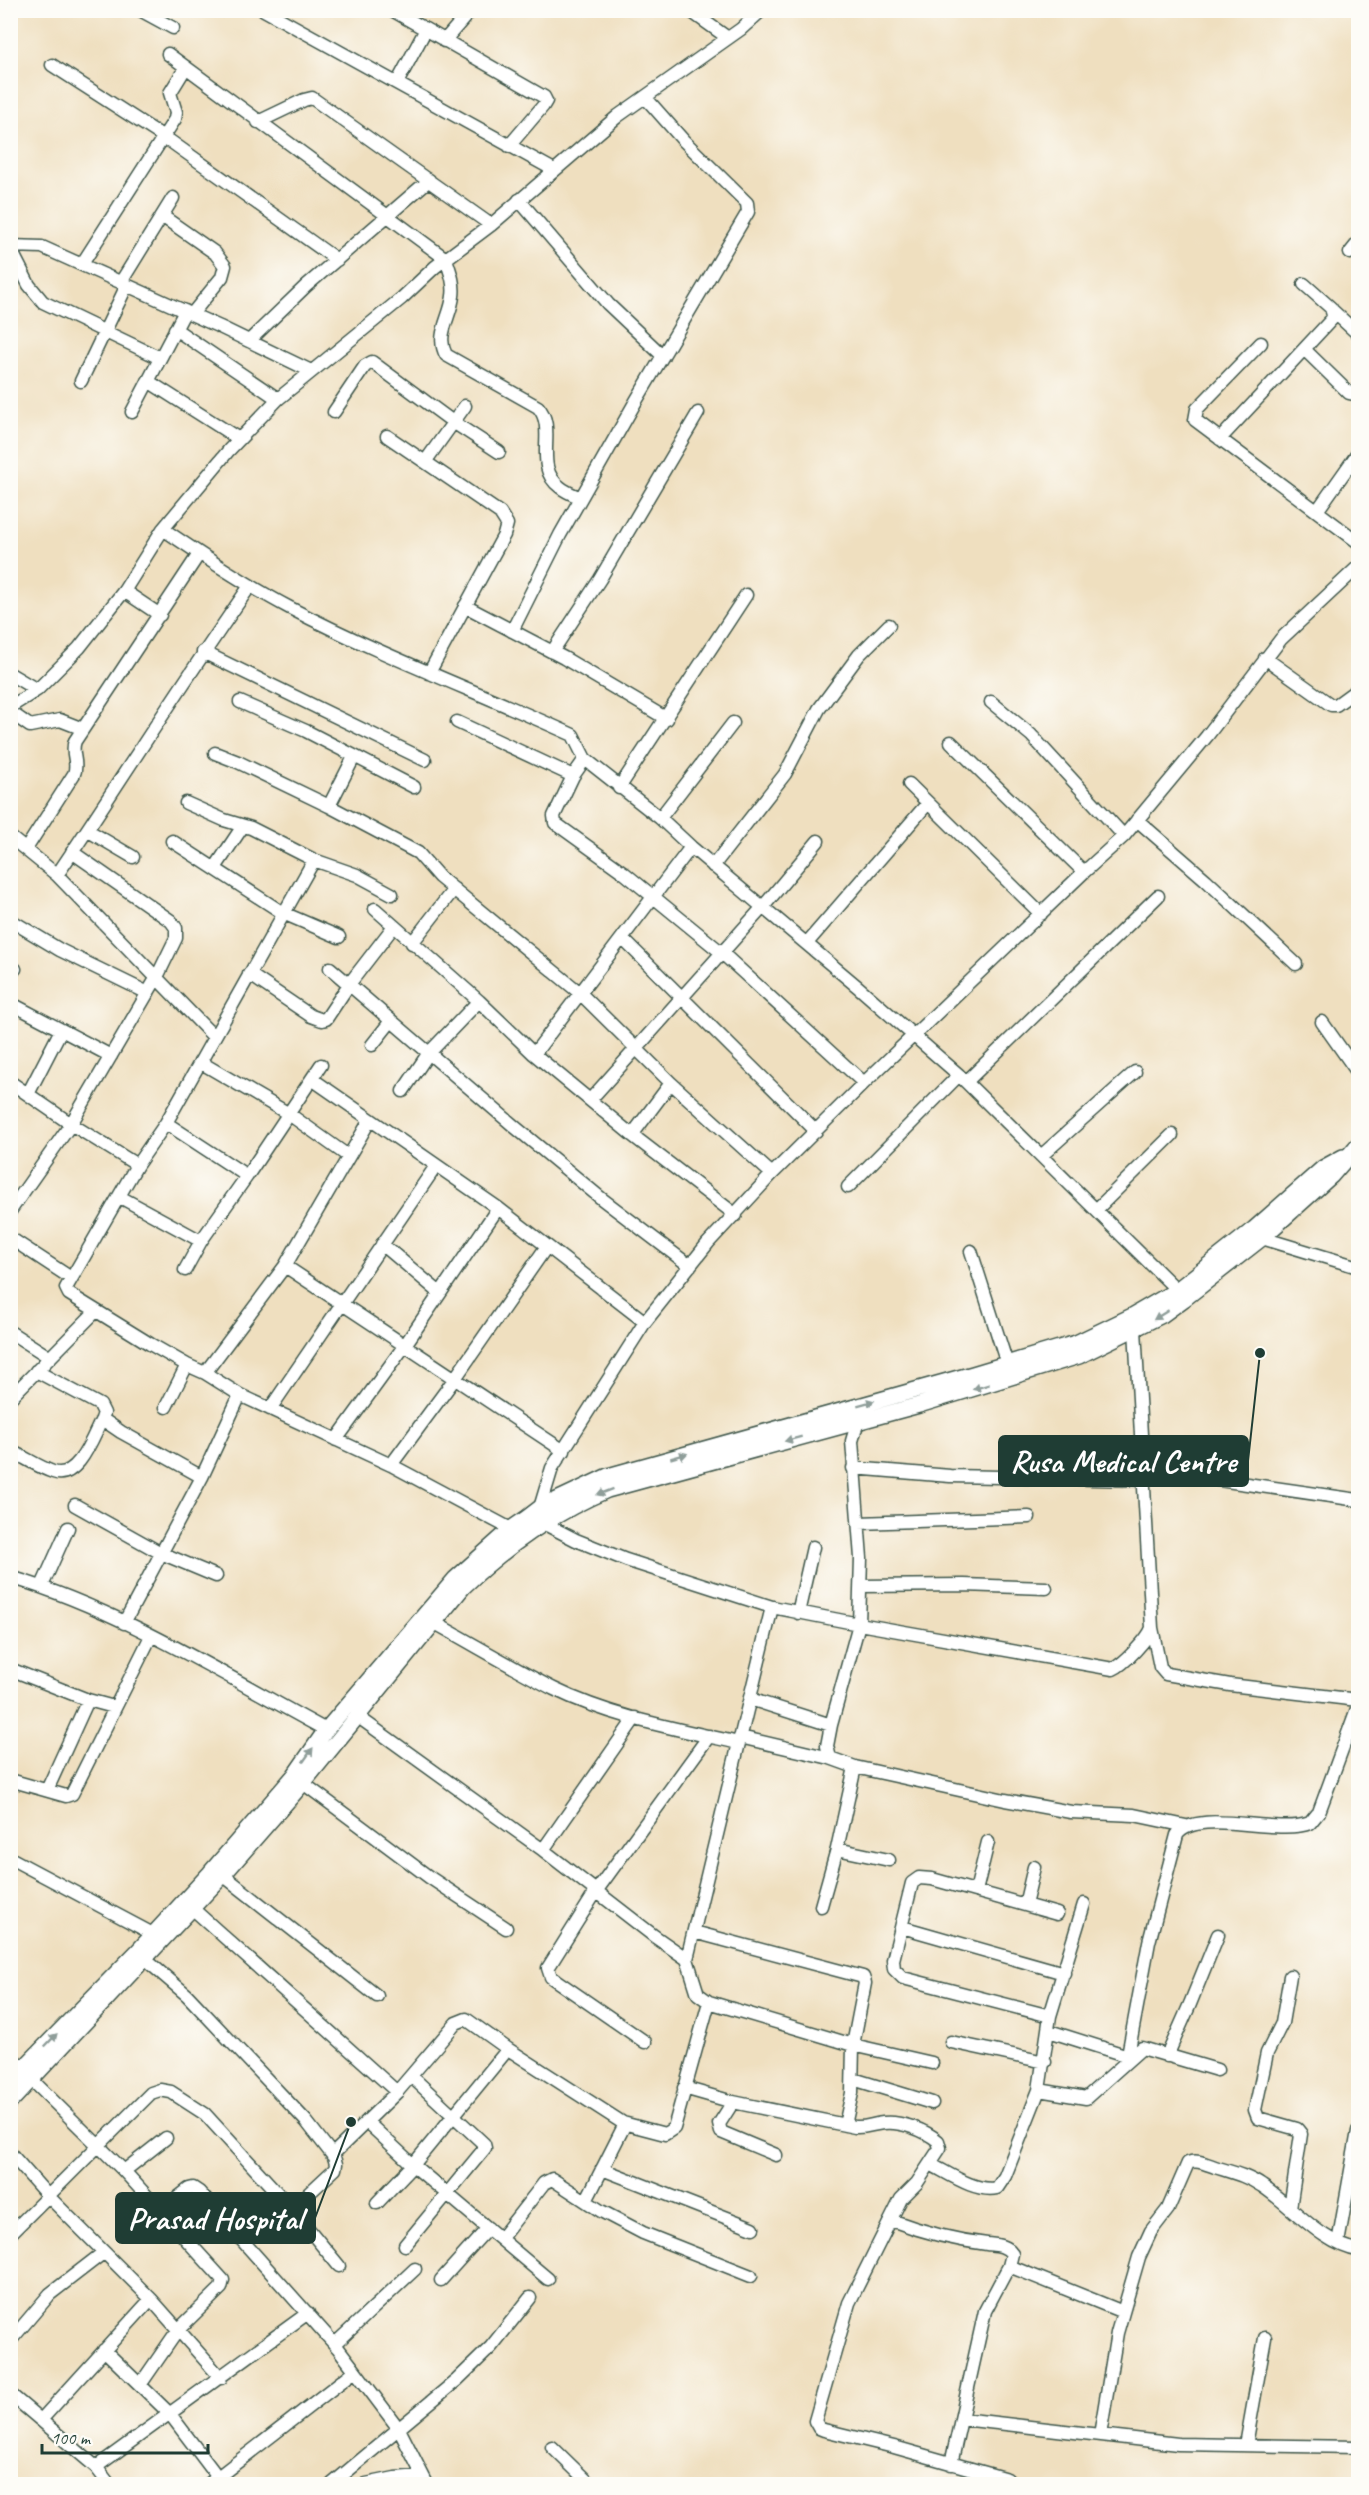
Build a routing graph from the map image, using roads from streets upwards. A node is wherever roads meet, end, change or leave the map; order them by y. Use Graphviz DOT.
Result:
graph roads {
  1 [pos="140,10"];
  2 [pos="264,10"];
  3 [pos="392,10"];
  4 [pos="471,10"];
  5 [pos="689,10"];
  6 [pos="762,10"];
  7 [pos="173,28"];
  8 [pos="425,31"];
  9 [pos="728,38"];
  10 [pos="444,41"];
  11 [pos="168,54"];
  12 [pos="52,65"];
  13 [pos="186,67"];
  14 [pos="397,83"];
  15 [pos="645,96"];
  16 [pos="258,122"];
  17 [pos="163,137"];
  18 [pos="509,146"];
  19 [pos="554,170"];
  20 [pos="429,180"];
  21 [pos="173,198"];
  22 [pos="519,200"];
  23 [pos="162,216"];
  24 [pos="389,216"];
  25 [pos="491,225"];
  26 [pos="1359,243"];
  27 [pos="10,247"];
  28 [pos="1350,253"];
  29 [pos="446,259"];
  30 [pos="337,260"];
  31 [pos="82,264"];
  32 [pos="124,283"];
  33 [pos="1304,284"];
  34 [pos="1333,311"];
  35 [pos="188,312"];
  36 [pos="175,329"];
  37 [pos="104,332"];
  38 [pos="1359,334"];
  39 [pos="249,340"];
  40 [pos="1261,343"];
  41 [pos="1304,349"];
  42 [pos="663,356"];
  43 [pos="160,358"];
  44 [pos="311,371"];
  45 [pos="81,381"];
  46 [pos="148,381"];
  47 [pos="1359,395"];
  48 [pos="278,399"];
  49 [pos="465,406"];
  50 [pos="334,411"];
  51 [pos="132,412"];
  52 [pos="698,413"];
  53 [pos="453,422"];
  54 [pos="387,436"];
  55 [pos="239,439"];
  56 [pos="1220,439"];
  57 [pos="499,452"];
  58 [pos="1359,453"];
  59 [pos="425,462"];
  60 [pos="581,498"];
  61 [pos="1317,511"];
  62 [pos="162,529"];
  63 [pos="1359,542"];
  64 [pos="200,554"];
  65 [pos="1359,567"];
  66 [pos="250,586"];
  67 [pos="124,591"];
  68 [pos="746,595"];
  69 [pos="465,606"];
  70 [pos="160,615"];
  71 [pos="889,625"];
  72 [pos="512,631"];
  73 [pos="552,651"];
  74 [pos="203,652"];
  75 [pos="1265,658"];
  76 [pos="429,673"];
  77 [pos="10,674"];
  78 [pos="1359,689"];
  79 [pos="37,690"];
  80 [pos="240,702"];
  81 [pos="992,702"];
  82 [pos="10,707"];
  83 [pos="10,712"];
  84 [pos="667,719"];
  85 [pos="457,722"];
  86 [pos="733,723"];
  87 [pos="83,729"];
  88 [pos="951,742"];
  89 [pos="215,753"];
  90 [pos="354,757"];
  91 [pos="585,759"];
  92 [pos="425,760"];
  93 [pos="573,776"];
  94 [pos="909,784"];
  95 [pos="414,787"];
  96 [pos="619,788"];
  97 [pos="186,803"];
  98 [pos="927,803"];
  99 [pos="329,806"];
  100 [pos="660,818"];
  101 [pos="1137,820"];
  102 [pos="243,826"];
  103 [pos="87,830"];
  104 [pos="1125,836"];
  105 [pos="10,837"];
  106 [pos="172,841"];
  107 [pos="818,841"];
  108 [pos="691,847"];
  109 [pos="26,849"];
  110 [pos="72,852"];
  111 [pos="133,857"];
  112 [pos="314,860"];
  113 [pos="713,866"];
  114 [pos="215,868"];
  115 [pos="1084,872"];
  116 [pos="57,875"];
  117 [pos="454,889"];
  118 [pos="392,894"];
  119 [pos="1158,896"];
  120 [pos="652,898"];
  121 [pos="764,908"];
  122 [pos="375,909"];
  123 [pos="283,913"];
  124 [pos="1041,914"];
  125 [pos="10,920"];
  126 [pos="394,926"];
  127 [pos="339,938"];
  128 [pos="622,938"];
  129 [pos="412,944"];
  130 [pos="807,944"];
  131 [pos="722,953"];
  132 [pos="1296,964"];
  133 [pos="330,968"];
  134 [pos="249,974"];
  135 [pos="157,977"];
  136 [pos="350,983"];
  137 [pos="148,993"];
  138 [pos="580,993"];
  139 [pos="682,998"];
  140 [pos="479,1001"];
  141 [pos="12,1004"];
  142 [pos="391,1021"];
  143 [pos="1322,1022"];
  144 [pos="61,1030"];
  145 [pos="915,1036"];
  146 [pos="214,1037"];
  147 [pos="372,1045"];
  148 [pos="636,1049"];
  149 [pos="428,1054"];
  150 [pos="534,1054"];
  151 [pos="111,1056"];
  152 [pos="200,1062"];
  153 [pos="321,1065"];
  154 [pos="1135,1072"];
  155 [pos="1359,1073"];
  156 [pos="962,1078"];
  157 [pos="312,1079"];
  158 [pos="10,1082"];
  159 [pos="670,1083"];
  160 [pos="864,1083"];
  161 [pos="403,1091"];
  162 [pos="27,1094"];
  163 [pos="590,1100"];
  164 [pos="288,1114"];
  165 [pos="370,1120"];
  166 [pos="166,1123"];
  167 [pos="71,1124"];
  168 [pos="816,1131"];
  169 [pos="632,1135"];
  170 [pos="1172,1135"];
  171 [pos="1353,1149"];
  172 [pos="348,1156"];
  173 [pos="1041,1156"];
  174 [pos="137,1165"];
  175 [pos="436,1166"];
  176 [pos="772,1174"];
  177 [pos="247,1176"];
  178 [pos="848,1187"];
  179 [pos="120,1197"];
  180 [pos="498,1208"];
  181 [pos="1096,1210"];
  182 [pos="10,1211"];
  183 [pos="736,1215"];
  184 [pos="10,1238"];
  185 [pos="1262,1238"];
  186 [pos="201,1241"];
  187 [pos="382,1244"];
  188 [pos="547,1246"];
  189 [pos="971,1251"];
  190 [pos="285,1266"];
  191 [pos="690,1266"];
  192 [pos="1359,1267"];
  193 [pos="185,1270"];
  194 [pos="71,1278"];
  195 [pos="1178,1290"];
  196 [pos="441,1293"];
  197 [pos="342,1304"];
  198 [pos="96,1311"];
  199 [pos="645,1322"];
  200 [pos="1135,1329"];
  201 [pos="10,1332"];
  202 [pos="405,1345"];
  203 [pos="49,1357"];
  204 [pos="1007,1364"];
  205 [pos="187,1365"];
  206 [pos="36,1371"];
  207 [pos="205,1372"];
  208 [pos="456,1377"];
  209 [pos="240,1395"];
  210 [pos="10,1398"];
  211 [pos="166,1407"];
  212 [pos="270,1409"];
  213 [pos="102,1419"];
  214 [pos="858,1421"];
  215 [pos="336,1440"];
  216 [pos="10,1451"];
  217 [pos="564,1451"];
  218 [pos="391,1465"];
  219 [pos="853,1468"];
  220 [pos="1143,1474"];
  221 [pos="201,1477"];
  222 [pos="1359,1500"];
  223 [pos="75,1505"];
  224 [pos="542,1516"];
  225 [pos="1029,1517"];
  226 [pos="859,1523"];
  227 [pos="68,1528"];
  228 [pos="511,1529"];
  229 [pos="813,1547"];
  230 [pos="161,1552"];
  231 [pos="485,1558"];
  232 [pos="216,1576"];
  233 [pos="10,1577"];
  234 [pos="42,1586"];
  235 [pos="861,1586"];
  236 [pos="1047,1588"];
  237 [pos="772,1606"];
  238 [pos="798,1613"];
  239 [pos="433,1622"];
  240 [pos="124,1623"];
  241 [pos="859,1624"];
  242 [pos="1152,1628"];
  243 [pos="151,1636"];
  244 [pos="10,1669"];
  245 [pos="750,1699"];
  246 [pos="88,1700"];
  247 [pos="1359,1700"];
  248 [pos="1359,1706"];
  249 [pos="114,1707"];
  250 [pos="357,1716"];
  251 [pos="635,1718"];
  252 [pos="831,1725"];
  253 [pos="326,1730"];
  254 [pos="710,1736"];
  255 [pos="739,1740"];
  256 [pos="830,1758"];
  257 [pos="855,1767"];
  258 [pos="10,1780"];
  259 [pos="303,1783"];
  260 [pos="47,1790"];
  261 [pos="1186,1826"];
  262 [pos="988,1842"];
  263 [pos="837,1849"];
  264 [pos="543,1850"];
  265 [pos="10,1858"];
  266 [pos="889,1860"];
  267 [pos="1034,1868"];
  268 [pos="223,1875"];
  269 [pos="597,1890"];
  270 [pos="976,1891"];
  271 [pos="1084,1904"];
  272 [pos="1025,1905"];
  273 [pos="821,1906"];
  274 [pos="193,1909"];
  275 [pos="1057,1914"];
  276 [pos="902,1927"];
  277 [pos="506,1928"];
  278 [pos="694,1932"];
  279 [pos="153,1934"];
  280 [pos="1218,1935"];
  281 [pos="687,1959"];
  282 [pos="146,1960"];
  283 [pos="1064,1972"];
  284 [pos="1290,1976"];
  285 [pos="377,1996"];
  286 [pos="709,2002"];
  287 [pos="1050,2016"];
  288 [pos="1049,2031"];
  289 [pos="951,2042"];
  290 [pos="645,2043"];
  291 [pos="853,2045"];
  292 [pos="508,2049"];
  293 [pos="10,2055"];
  294 [pos="1167,2056"];
  295 [pos="1127,2058"];
  296 [pos="1044,2062"];
  297 [pos="932,2063"];
  298 [pos="1217,2070"];
  299 [pos="28,2074"];
  300 [pos="411,2076"];
  301 [pos="853,2079"];
  302 [pos="10,2082"];
  303 [pos="684,2088"];
  304 [pos="1039,2090"];
  305 [pos="397,2092"];
  306 [pos="10,2102"];
  307 [pos="733,2102"];
  308 [pos="932,2103"];
  309 [pos="454,2115"];
  310 [pos="368,2122"];
  311 [pos="623,2123"];
  312 [pos="845,2125"];
  313 [pos="1358,2131"];
  314 [pos="166,2138"];
  315 [pos="98,2144"];
  316 [pos="10,2153"];
  317 [pos="332,2155"];
  318 [pos="776,2155"];
  319 [pos="1356,2156"];
  320 [pos="930,2164"];
  321 [pos="413,2165"];
  322 [pos="602,2169"];
  323 [pos="124,2171"];
  324 [pos="449,2194"];
  325 [pos="48,2196"];
  326 [pos="586,2201"];
  327 [pos="377,2204"];
  328 [pos="1290,2208"];
  329 [pos="292,2209"];
  330 [pos="161,2211"];
  331 [pos="891,2220"];
  332 [pos="488,2228"];
  333 [pos="753,2228"];
  334 [pos="10,2234"];
  335 [pos="501,2238"];
  336 [pos="1338,2243"];
  337 [pos="405,2245"];
  338 [pos="1359,2250"];
  339 [pos="103,2253"];
  340 [pos="339,2266"];
  341 [pos="1008,2266"];
  342 [pos="415,2269"];
  343 [pos="751,2276"];
  344 [pos="548,2279"];
  345 [pos="441,2280"];
  346 [pos="530,2298"];
  347 [pos="150,2299"];
  348 [pos="1123,2312"];
  349 [pos="308,2313"];
  350 [pos="178,2330"];
  351 [pos="1265,2338"];
  352 [pos="10,2341"];
  353 [pos="335,2344"];
  354 [pos="104,2350"];
  355 [pos="355,2371"];
  356 [pos="221,2378"];
  357 [pos="140,2385"];
  358 [pos="10,2394"];
  359 [pos="170,2414"];
  360 [pos="962,2419"];
  361 [pos="41,2420"];
  362 [pos="399,2429"];
  363 [pos="1100,2435"];
  364 [pos="1246,2445"];
  365 [pos="552,2447"];
  366 [pos="1359,2447"];
  367 [pos="951,2464"];
  368 [pos="96,2467"];
  369 [pos="424,2480"];
  370 [pos="217,2482"];
  371 [pos="109,2484"];
  372 [pos="332,2484"];
  373 [pos="366,2484"];
  374 [pos="590,2484"];
  375 [pos="1012,2484"];
  1 -- 7 [label="street"];
  2 -- 14 [label="street"];
  3 -- 8 [label="street"];
  4 -- 10 [label="street"];
  5 -- 9 [label="street"];
  6 -- 9 [label="street"];
  8 -- 10 [label="street"];
  8 -- 14 [label="street"];
  9 -- 15 [label="street"];
  10 -- 18 [label="street"];
  11 -- 13 [label="street"];
  12 -- 17 [label="street"];
  13 -- 16 [label="street"];
  13 -- 17 [label="street"];
  14 -- 18 [label="street"];
  15 -- 19 [label="street"];
  15 -- 42 [label="street"];
  16 -- 20 [label="street"];
  16 -- 24 [label="street"];
  17 -- 30 [label="street"];
  17 -- 31 [label="street"];
  18 -- 19 [label="street"];
  19 -- 22 [label="street"];
  20 -- 24 [label="street"];
  20 -- 25 [label="street"];
  21 -- 23 [label="street"];
  22 -- 25 [label="street"];
  22 -- 42 [label="street"];
  23 -- 32 [label="street"];
  23 -- 35 [label="street"];
  24 -- 29 [label="street"];
  24 -- 30 [label="street"];
  25 -- 29 [label="street"];
  26 -- 28 [label="street"];
  27 -- 31 [label="street"];
  27 -- 37 [label="street"];
  29 -- 44 [label="street"];
  29 -- 60 [label="street"];
  30 -- 39 [label="street"];
  31 -- 32 [label="street"];
  32 -- 35 [label="street"];
  32 -- 37 [label="street"];
  33 -- 34 [label="street"];
  34 -- 38 [label="street"];
  34 -- 41 [label="street"];
  35 -- 36 [label="street"];
  35 -- 39 [label="street"];
  36 -- 43 [label="street"];
  36 -- 48 [label="street"];
  37 -- 43 [label="street"];
  37 -- 45 [label="street"];
  39 -- 44 [label="street"];
  40 -- 56 [label="street"];
  41 -- 47 [label="street"];
  41 -- 56 [label="street"];
  42 -- 60 [label="street"];
  43 -- 46 [label="street"];
  44 -- 48 [label="street"];
  46 -- 51 [label="street"];
  46 -- 55 [label="street"];
  48 -- 55 [label="street"];
  49 -- 53 [label="street"];
  50 -- 53 [label="street"];
  52 -- 73 [label="street"];
  53 -- 57 [label="street"];
  53 -- 59 [label="street"];
  54 -- 59 [label="street"];
  55 -- 62 [label="street"];
  56 -- 61 [label="street"];
  58 -- 61 [label="street"];
  59 -- 69 [label="street"];
  60 -- 72 [label="street"];
  61 -- 63 [label="street"];
  62 -- 64 [label="street"];
  62 -- 67 [label="street"];
  64 -- 66 [label="street"];
  64 -- 70 [label="street"];
  65 -- 75 [label="street"];
  66 -- 74 [label="street"];
  66 -- 76 [label="street"];
  67 -- 70 [label="street"];
  67 -- 79 [label="street"];
  68 -- 84 [label="street"];
  69 -- 72 [label="street"];
  69 -- 76 [label="street"];
  70 -- 87 [label="street"];
  71 -- 113 [label="street"];
  72 -- 73 [label="street"];
  73 -- 84 [label="street"];
  74 -- 92 [label="street"];
  74 -- 103 [label="street"];
  75 -- 78 [label="street"];
  75 -- 101 [label="street"];
  76 -- 91 [label="street"];
  77 -- 79 [label="street"];
  79 -- 82 [label="street"];
  80 -- 90 [label="street"];
  81 -- 104 [label="street"];
  83 -- 87 [label="street"];
  84 -- 96 [label="street"];
  85 -- 93 [label="street"];
  86 -- 100 [label="street"];
  87 -- 109 [label="street"];
  88 -- 115 [label="street"];
  89 -- 99 [label="street"];
  90 -- 95 [label="street"];
  90 -- 99 [label="street"];
  91 -- 93 [label="street"];
  91 -- 96 [label="street"];
  93 -- 120 [label="street"];
  94 -- 98 [label="street"];
  96 -- 100 [label="street"];
  97 -- 102 [label="street"];
  98 -- 124 [label="street"];
  98 -- 130 [label="street"];
  99 -- 117 [label="street"];
  100 -- 108 [label="street"];
  101 -- 104 [label="street"];
  101 -- 132 [label="street"];
  102 -- 112 [label="street"];
  102 -- 114 [label="street"];
  103 -- 110 [label="street"];
  103 -- 111 [label="street"];
  104 -- 115 [label="street"];
  105 -- 109 [label="street"];
  106 -- 114 [label="street"];
  107 -- 121 [label="street"];
  108 -- 113 [label="street"];
  108 -- 120 [label="street"];
  109 -- 116 [label="street"];
  110 -- 116 [label="street"];
  110 -- 135 [label="street"];
  112 -- 118 [label="street"];
  112 -- 123 [label="street"];
  113 -- 121 [label="street"];
  114 -- 123 [label="street"];
  115 -- 124 [label="street"];
  116 -- 135 [label="street"];
  117 -- 129 [label="street"];
  117 -- 138 [label="street"];
  119 -- 156 [label="street"];
  120 -- 128 [label="street"];
  120 -- 131 [label="street"];
  121 -- 130 [label="street"];
  121 -- 131 [label="street"];
  122 -- 126 [label="street"];
  123 -- 127 [label="street"];
  123 -- 134 [label="street"];
  124 -- 145 [label="street"];
  125 -- 137 [label="street"];
  126 -- 129 [label="street"];
  126 -- 136 [label="street"];
  128 -- 138 [label="street"];
  128 -- 139 [label="street"];
  129 -- 140 [label="street"];
  130 -- 145 [label="street"];
  131 -- 139 [label="street"];
  131 -- 160 [label="street"];
  133 -- 136 [label="street"];
  134 -- 136 [label="street"];
  134 -- 146 [label="street"];
  135 -- 137 [label="street"];
  135 -- 146 [label="street"];
  136 -- 142 [label="street"];
  137 -- 151 [label="street"];
  138 -- 148 [label="street"];
  138 -- 150 [label="street"];
  139 -- 148 [label="street"];
  139 -- 168 [label="street"];
  140 -- 149 [label="street"];
  140 -- 150 [label="street"];
  141 -- 144 [label="street"];
  142 -- 147 [label="street"];
  142 -- 149 [label="street"];
  143 -- 155 [label="street"];
  144 -- 151 [label="street"];
  144 -- 162 [label="street"];
  145 -- 156 [label="street"];
  145 -- 160 [label="street"];
  146 -- 152 [label="street"];
  148 -- 159 [label="street"];
  148 -- 163 [label="street"];
  149 -- 161 [label="street"];
  149 -- 191 [label="street"];
  150 -- 163 [label="street"];
  151 -- 167 [label="street"];
  152 -- 164 [label="street"];
  152 -- 166 [label="street"];
  153 -- 157 [label="street"];
  154 -- 173 [label="street"];
  156 -- 173 [label="street"];
  156 -- 178 [label="street"];
  157 -- 164 [label="street"];
  157 -- 165 [label="street"];
  158 -- 162 [label="street"];
  159 -- 169 [label="street"];
  159 -- 176 [label="street"];
  160 -- 168 [label="street"];
  162 -- 167 [label="street"];
  163 -- 169 [label="street"];
  164 -- 172 [label="street"];
  164 -- 177 [label="street"];
  165 -- 172 [label="street"];
  165 -- 175 [label="street"];
  166 -- 174 [label="street"];
  166 -- 177 [label="street"];
  167 -- 174 [label="street"];
  167 -- 182 [label="street"];
  168 -- 176 [label="street"];
  169 -- 183 [label="street"];
  170 -- 181 [label="street"];
  171 -- 185 [label="street"];
  171 -- 195 [label="street"];
  172 -- 190 [label="street"];
  173 -- 181 [label="street"];
  174 -- 179 [label="street"];
  175 -- 180 [label="street"];
  175 -- 187 [label="street"];
  176 -- 183 [label="street"];
  177 -- 186 [label="street"];
  179 -- 186 [label="street"];
  179 -- 194 [label="street"];
  180 -- 188 [label="street"];
  180 -- 196 [label="street"];
  181 -- 195 [label="street"];
  183 -- 191 [label="street"];
  184 -- 194 [label="street"];
  185 -- 192 [label="street"];
  185 -- 200 [label="street, one-way"];
  186 -- 193 [label="street"];
  187 -- 196 [label="street"];
  187 -- 197 [label="street"];
  188 -- 199 [label="street"];
  188 -- 208 [label="street"];
  189 -- 204 [label="street"];
  190 -- 197 [label="street"];
  190 -- 207 [label="street"];
  191 -- 199 [label="street"];
  194 -- 198 [label="street"];
  195 -- 204 [label="street"];
  196 -- 202 [label="street"];
  197 -- 202 [label="street"];
  197 -- 212 [label="street"];
  198 -- 203 [label="street"];
  198 -- 205 [label="street"];
  199 -- 217 [label="street"];
  200 -- 214 [label="street, one-way"];
  200 -- 220 [label="street"];
  201 -- 203 [label="street"];
  202 -- 208 [label="street"];
  202 -- 215 [label="street"];
  203 -- 206 [label="street"];
  224 -- 204 [label="street, one-way"];
  205 -- 207 [label="street"];
  205 -- 211 [label="street"];
  206 -- 210 [label="street"];
  206 -- 213 [label="street"];
  207 -- 209 [label="street"];
  208 -- 217 [label="street"];
  208 -- 218 [label="street"];
  209 -- 212 [label="street"];
  209 -- 221 [label="street"];
  212 -- 215 [label="street"];
  213 -- 216 [label="street"];
  213 -- 221 [label="street"];
  214 -- 219 [label="street"];
  214 -- 224 [label="street, one-way"];
  215 -- 218 [label="street"];
  217 -- 224 [label="street"];
  218 -- 228 [label="street"];
  219 -- 220 [label="street"];
  219 -- 226 [label="street"];
  220 -- 222 [label="street"];
  220 -- 242 [label="street"];
  221 -- 230 [label="street"];
  223 -- 230 [label="street"];
  224 -- 228 [label="street"];
  224 -- 231 [label="street"];
  224 -- 237 [label="street"];
  225 -- 226 [label="street"];
  226 -- 235 [label="street"];
  227 -- 234 [label="street"];
  228 -- 231 [label="street"];
  229 -- 238 [label="street"];
  230 -- 232 [label="street"];
  230 -- 240 [label="street"];
  231 -- 239 [label="street"];
  231 -- 253 [label="street"];
  233 -- 234 [label="street"];
  234 -- 240 [label="street"];
  235 -- 236 [label="street"];
  235 -- 241 [label="street"];
  237 -- 238 [label="street"];
  237 -- 245 [label="street"];
  238 -- 241 [label="street"];
  239 -- 250 [label="street"];
  239 -- 251 [label="street"];
  240 -- 243 [label="street"];
  241 -- 242 [label="street"];
  241 -- 252 [label="street"];
  242 -- 247 [label="street"];
  243 -- 249 [label="street"];
  243 -- 253 [label="street"];
  244 -- 246 [label="street"];
  245 -- 252 [label="street"];
  245 -- 255 [label="street"];
  246 -- 249 [label="street"];
  246 -- 260 [label="street"];
  248 -- 261 [label="street"];
  249 -- 260 [label="street"];
  250 -- 259 [label="street"];
  250 -- 264 [label="street"];
  251 -- 254 [label="street"];
  251 -- 264 [label="street"];
  252 -- 256 [label="street"];
  279 -- 253 [label="street, one-way"];
  254 -- 255 [label="street"];
  254 -- 269 [label="street"];
  255 -- 256 [label="street"];
  255 -- 278 [label="street"];
  256 -- 257 [label="street"];
  257 -- 261 [label="street"];
  257 -- 263 [label="street"];
  258 -- 260 [label="street"];
  259 -- 268 [label="street"];
  259 -- 277 [label="street"];
  261 -- 295 [label="street"];
  262 -- 270 [label="street"];
  263 -- 266 [label="street"];
  263 -- 273 [label="street"];
  264 -- 269 [label="street"];
  265 -- 279 [label="street"];
  267 -- 272 [label="street"];
  268 -- 274 [label="street"];
  268 -- 285 [label="street"];
  269 -- 281 [label="street"];
  269 -- 290 [label="street"];
  270 -- 272 [label="street"];
  270 -- 276 [label="street"];
  271 -- 283 [label="street"];
  272 -- 275 [label="street"];
  274 -- 282 [label="street"];
  274 -- 305 [label="street"];
  276 -- 283 [label="street"];
  276 -- 287 [label="street"];
  278 -- 281 [label="street"];
  278 -- 291 [label="street"];
  299 -- 279 [label="street, one-way"];
  280 -- 294 [label="street"];
  281 -- 286 [label="street"];
  282 -- 299 [label="street"];
  282 -- 317 [label="street"];
  283 -- 287 [label="street"];
  284 -- 328 [label="street"];
  286 -- 291 [label="street"];
  286 -- 303 [label="street"];
  287 -- 288 [label="street"];
  288 -- 295 [label="street"];
  288 -- 296 [label="street"];
  289 -- 296 [label="street"];
  291 -- 297 [label="street"];
  291 -- 301 [label="street"];
  292 -- 300 [label="street"];
  292 -- 309 [label="street"];
  292 -- 311 [label="street"];
  293 -- 299 [label="street"];
  294 -- 295 [label="street"];
  294 -- 298 [label="street"];
  295 -- 304 [label="street"];
  296 -- 304 [label="street"];
  299 -- 302 [label="street"];
  299 -- 306 [label="street"];
  299 -- 315 [label="street"];
  300 -- 305 [label="street"];
  300 -- 309 [label="street"];
  301 -- 308 [label="street"];
  301 -- 312 [label="street"];
  303 -- 307 [label="street"];
  303 -- 311 [label="street"];
  304 -- 320 [label="street"];
  305 -- 310 [label="street"];
  307 -- 312 [label="street"];
  307 -- 318 [label="street"];
  309 -- 321 [label="street"];
  309 -- 324 [label="street"];
  310 -- 317 [label="street"];
  310 -- 321 [label="street"];
  311 -- 322 [label="street"];
  312 -- 320 [label="street"];
  313 -- 319 [label="street"];
  314 -- 323 [label="street"];
  315 -- 323 [label="street"];
  315 -- 325 [label="street"];
  315 -- 329 [label="street"];
  316 -- 325 [label="street"];
  317 -- 329 [label="street"];
  319 -- 336 [label="street"];
  320 -- 331 [label="street"];
  321 -- 324 [label="street"];
  321 -- 327 [label="street"];
  322 -- 326 [label="street"];
  322 -- 333 [label="street"];
  323 -- 330 [label="street"];
  324 -- 332 [label="street"];
  324 -- 337 [label="street"];
  325 -- 334 [label="street"];
  325 -- 339 [label="street"];
  326 -- 335 [label="street"];
  326 -- 343 [label="street"];
  328 -- 336 [label="street"];
  328 -- 348 [label="street"];
  329 -- 340 [label="street"];
  330 -- 349 [label="street"];
  330 -- 350 [label="street"];
  331 -- 341 [label="street"];
  331 -- 367 [label="street"];
  332 -- 335 [label="street"];
  332 -- 345 [label="street"];
  335 -- 344 [label="street"];
  336 -- 338 [label="street"];
  339 -- 347 [label="street"];
  339 -- 352 [label="street"];
  341 -- 348 [label="street"];
  341 -- 360 [label="street"];
  342 -- 353 [label="street"];
  346 -- 362 [label="street"];
  347 -- 350 [label="street"];
  347 -- 354 [label="street"];
  348 -- 363 [label="street"];
  349 -- 353 [label="street"];
  349 -- 356 [label="street"];
  350 -- 356 [label="street"];
  350 -- 357 [label="street"];
  351 -- 364 [label="street"];
  353 -- 355 [label="street"];
  354 -- 357 [label="street"];
  354 -- 361 [label="street"];
  355 -- 362 [label="street"];
  355 -- 370 [label="street"];
  356 -- 359 [label="street"];
  357 -- 359 [label="street"];
  358 -- 361 [label="street"];
  359 -- 368 [label="street"];
  359 -- 370 [label="street"];
  360 -- 363 [label="street"];
  360 -- 367 [label="street"];
  361 -- 368 [label="street"];
  362 -- 369 [label="street"];
  362 -- 372 [label="street"];
  363 -- 364 [label="street"];
  364 -- 366 [label="street"];
  365 -- 374 [label="street"];
  367 -- 375 [label="street"];
  368 -- 371 [label="street"];
  369 -- 373 [label="street"];
}
